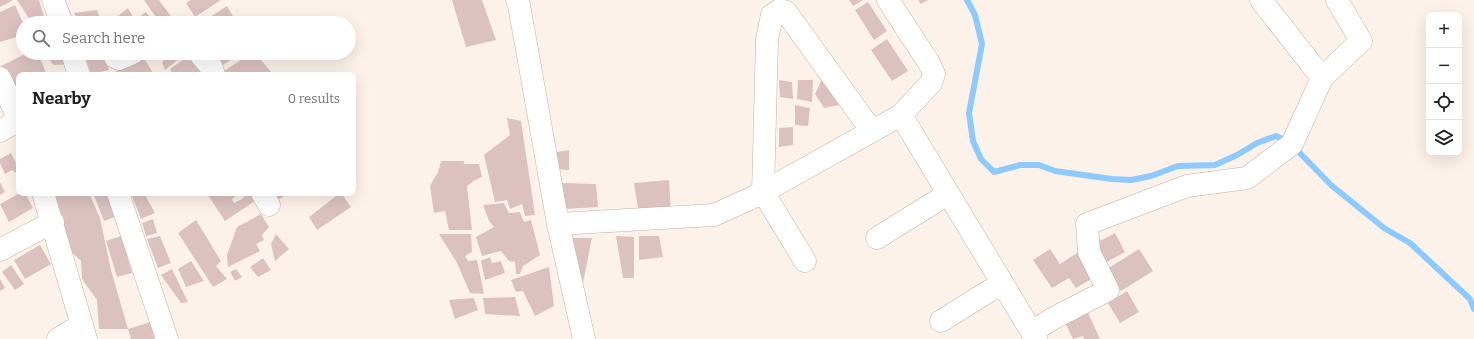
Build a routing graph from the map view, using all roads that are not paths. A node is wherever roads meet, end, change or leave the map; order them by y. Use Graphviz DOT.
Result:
graph roads {
  1 [pos="53,0"];
  2 [pos="517,0"];
  3 [pos="888,0"];
  4 [pos="1261,0"];
  5 [pos="1337,0"];
  6 [pos="59,16"];
  7 [pos="74,60"];
  8 [pos="205,60"];
  9 [pos="78,72"];
  10 [pos="213,72"];
  11 [pos="0,78"];
  12 [pos="1322,78"];
  13 [pos="16,113"];
  14 [pos="901,115"];
  15 [pos="16,122"];
  16 [pos="0,131"];
  17 [pos="872,131"];
  18 [pos="763,192"];
  19 [pos="948,194"];
  20 [pos="44,196"];
  21 [pos="119,196"];
  22 [pos="53,222"];
  23 [pos="558,224"];
  24 [pos="877,238"];
  25 [pos="0,250"];
  26 [pos="805,261"];
  27 [pos="1002,283"];
  28 [pos="941,321"];
  29 [pos="84,331"];
  30 [pos="1034,336"];
  31 [pos="58,339"];
  32 [pos="167,339"];
  33 [pos="584,339"];
  1 -- 6 [label="street"];
  2 -- 23 [label="street"];
  3 -- 14 [label="street"];
  4 -- 12 [label="street"];
  5 -- 12 [label="street"];
  7 -- 9 [label="street"];
  8 -- 10 [label="street"];
  11 -- 13 [label="street"];
  12 -- 30 [label="street"];
  14 -- 17 [label="street"];
  14 -- 19 [label="street"];
  15 -- 16 [label="street"];
  17 -- 18 [label="street"];
  17 -- 18 [label="street"];
  18 -- 23 [label="street"];
  18 -- 26 [label="street"];
  19 -- 24 [label="street"];
  19 -- 27 [label="street"];
  20 -- 22 [label="street"];
  21 -- 32 [label="street"];
  22 -- 25 [label="street"];
  22 -- 29 [label="street"];
  23 -- 33 [label="street"];
  27 -- 28 [label="street"];
  27 -- 30 [label="street"];
  29 -- 31 [label="street"];
}
